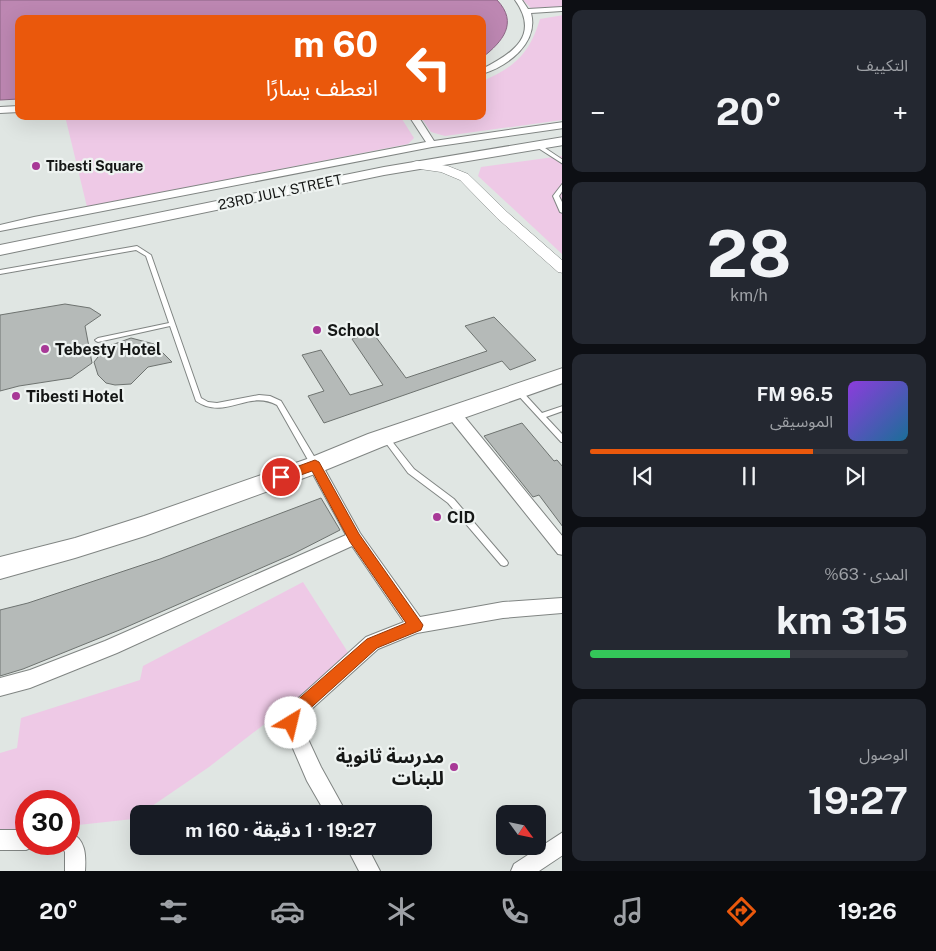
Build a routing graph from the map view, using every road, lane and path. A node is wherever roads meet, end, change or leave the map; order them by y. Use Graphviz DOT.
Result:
graph roads {
  1 [pos="518,0"];
  2 [pos="562,9"];
  3 [pos="527,11"];
  4 [pos="486,70"];
  5 [pos="15,108"];
  6 [pos="0,110"];
  7 [pos="416,120"];
  8 [pos="562,125"];
  9 [pos="562,131"];
  10 [pos="562,142"];
  11 [pos="432,144"];
  12 [pos="537,145"];
  13 [pos="475,154"];
  14 [pos="562,163"];
  15 [pos="336,165"];
  16 [pos="416,165"];
  17 [pos="464,178"];
  18 [pos="562,184"];
  19 [pos="562,212"];
  20 [pos="0,228"];
  21 [pos="0,236"];
  22 [pos="0,250"];
  23 [pos="562,269"];
  24 [pos="0,272"];
  25 [pos="172,324"];
  26 [pos="98,340"];
  27 [pos="562,375"];
  28 [pos="518,390"];
  29 [pos="562,408"];
  30 [pos="454,414"];
  31 [pos="541,416"];
  32 [pos="385,437"];
  33 [pos="562,440"];
  34 [pos="315,465"];
  35 [pos="354,538"];
  36 [pos="562,549"];
  37 [pos="504,563"];
  38 [pos="0,568"];
  39 [pos="562,605"];
  40 [pos="416,625"];
  41 [pos="0,687"];
  42 [pos="332,805"];
  43 [pos="0,840"];
  44 [pos="15,840"];
  45 [pos="562,842"];
  46 [pos="76,855"];
  47 [pos="361,855"];
  48 [pos="75,871"];
  49 [pos="370,871"];
  50 [pos="521,871"];
  1 -- 3 [label="street"];
  2 -- 3 [label="street"];
  3 -- 4 [label="street"];
  5 -- 6 [label="street"];
  7 -- 11 [label="street"];
  8 -- 11 [label="street"];
  9 -- 15 [label="main road, 23RD JULY STREET"];
  10 -- 12 [label="main road, 23RD JULY STREET"];
  11 -- 15 [label="street"];
  12 -- 13 [label="main road, 23RD JULY STREET"];
  12 -- 14 [label="lane"];
  13 -- 16 [label="main road, 23RD JULY STREET"];
  13 -- 17 [label="street"];
  15 -- 20 [label="street"];
  15 -- 21 [label="main road, 23RD JULY STREET"];
  16 -- 17 [label="street"];
  16 -- 22 [label="main road, 23RD JULY STREET"];
  17 -- 23 [label="street"];
  18 -- 19 [label="lane"];
  24 -- 25 [label="lane"];
  25 -- 26 [label="lane"];
  25 -- 34 [label="lane"];
  27 -- 28 [label="main road"];
  28 -- 30 [label="main road"];
  28 -- 31 [label="lane"];
  29 -- 31 [label="lane"];
  30 -- 32 [label="main road"];
  30 -- 36 [label="street"];
  31 -- 33 [label="lane"];
  32 -- 34 [label="main road"];
  32 -- 37 [label="lane"];
  34 -- 35 [label="street"];
  34 -- 38 [label="main road"];
  35 -- 40 [label="street"];
  35 -- 41 [label="street"];
  39 -- 40 [label="street"];
  40 -- 42 [label="street"];
  43 -- 44 [label="street"];
  45 -- 50 [label="street"];
  46 -- 48 [label="street"];
  47 -- 49 [label="street"];
}
